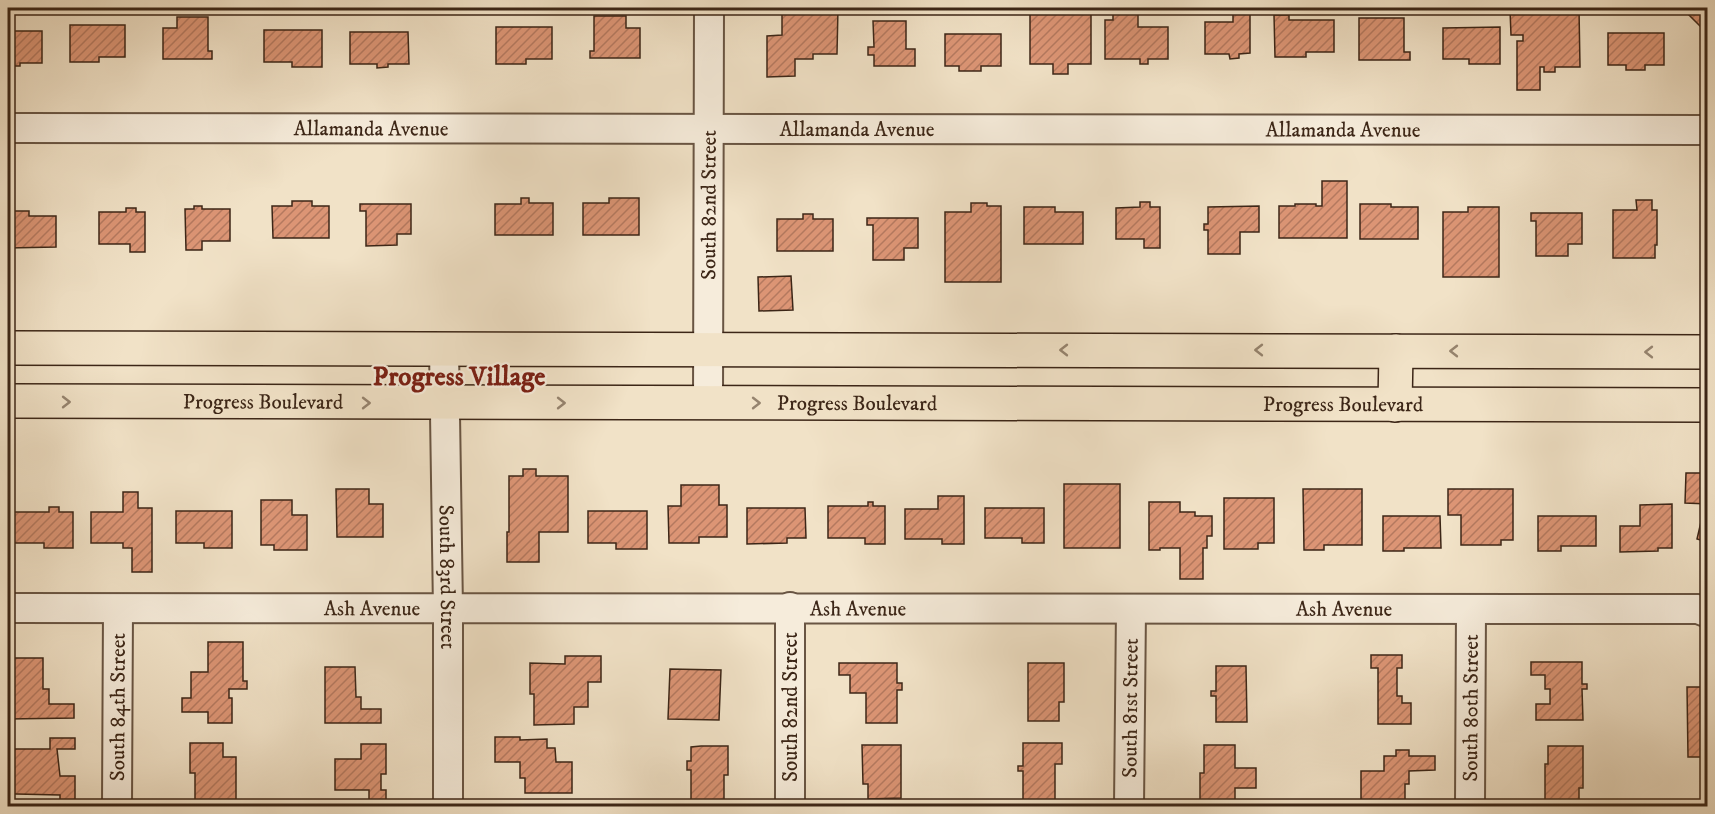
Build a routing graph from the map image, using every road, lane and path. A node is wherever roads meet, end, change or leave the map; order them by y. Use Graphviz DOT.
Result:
graph roads {
  1 [pos="709,8"];
  2 [pos="8,128"];
  3 [pos="708,129"];
  4 [pos="1707,130"];
  5 [pos="8,348"];
  6 [pos="444,349"];
  7 [pos="707,349"];
  8 [pos="1396,351"];
  9 [pos="1707,352"];
  10 [pos="8,401"];
  11 [pos="708,403"];
  12 [pos="445,404"];
  13 [pos="1395,405"];
  14 [pos="1707,405"];
  15 [pos="790,607"];
  16 [pos="8,608"];
  17 [pos="118,609"];
  18 [pos="448,609"];
  19 [pos="1131,609"];
  20 [pos="1471,610"];
  21 [pos="1707,613"];
  22 [pos="117,807"];
  23 [pos="448,807"];
  24 [pos="790,807"];
  25 [pos="1129,807"];
  26 [pos="1470,807"];
  1 -- 3 [label="street, South 82nd Street"];
  2 -- 3 [label="street, Allamanda Avenue"];
  3 -- 4 [label="street, Allamanda Avenue"];
  3 -- 7 [label="street, South 82nd Street"];
  5 -- 6 [label="main road"];
  6 -- 7 [label="main road"];
  6 -- 12 [label="street, South 83rd Street"];
  8 -- 7 [label="main road, one-way"];
  7 -- 11 [label="street, South 82nd Street"];
  9 -- 8 [label="main road, one-way"];
  8 -- 13 [label="main road"];
  10 -- 12 [label="main road, Progress Boulevard, one-way"];
  12 -- 11 [label="main road, Progress Boulevard, one-way"];
  11 -- 13 [label="main road, Progress Boulevard, one-way"];
  12 -- 18 [label="street, South 83rd Street"];
  13 -- 14 [label="main road, Progress Boulevard"];
  15 -- 18 [label="street, Ash Avenue"];
  15 -- 19 [label="street, Ash Avenue"];
  15 -- 24 [label="street, South 82nd Street"];
  16 -- 17 [label="street, Ash Avenue"];
  17 -- 18 [label="street, Ash Avenue"];
  17 -- 22 [label="street, South 84th Street"];
  18 -- 23 [label="street, South 83rd Street"];
  19 -- 20 [label="street, Ash Avenue"];
  19 -- 25 [label="street, South 81st Street"];
  20 -- 21 [label="street, Ash Avenue"];
  20 -- 26 [label="street, South 80th Street"];
}
